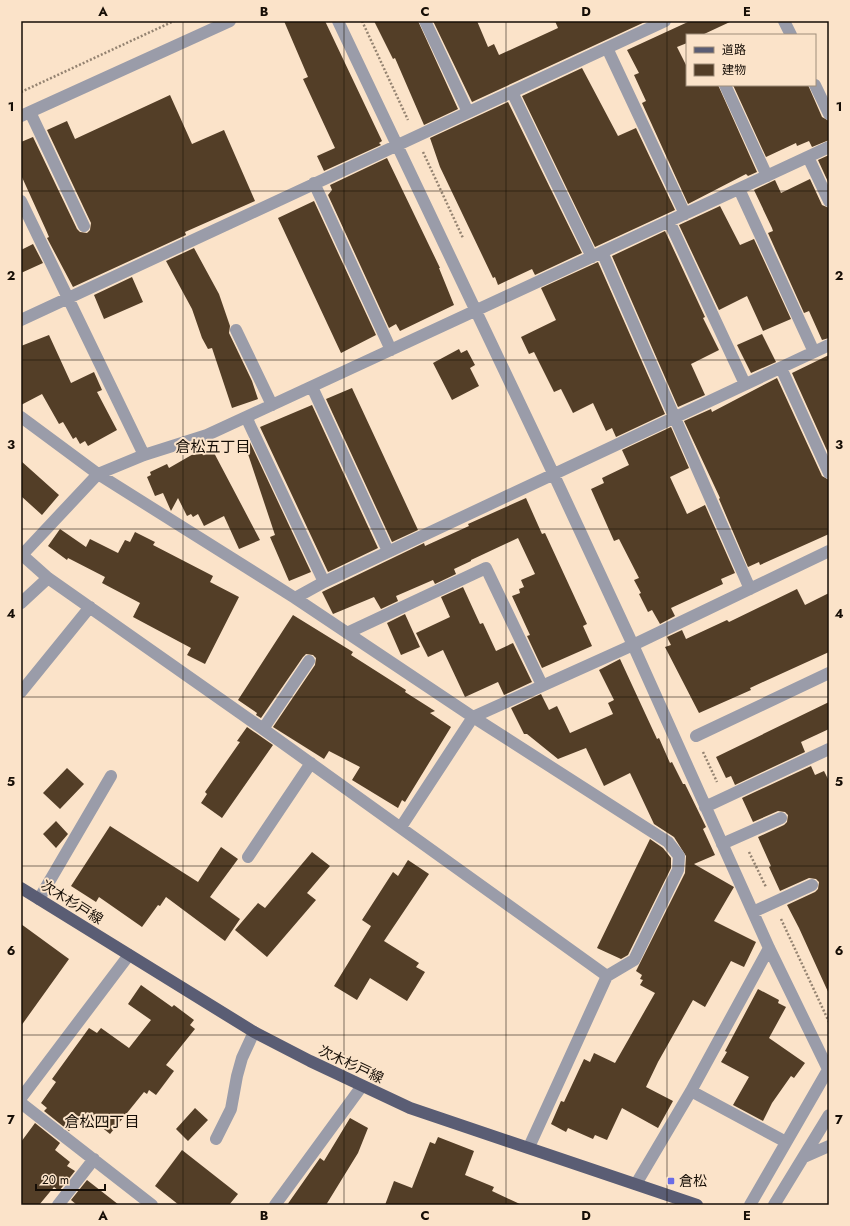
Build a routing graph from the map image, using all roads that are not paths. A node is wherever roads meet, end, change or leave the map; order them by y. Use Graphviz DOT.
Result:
graph roads {
  1 [pos="230,21"];
  2 [pos="338,21"];
  3 [pos="425,21"];
  4 [pos="666,21"];
  5 [pos="784,21"];
  6 [pos="790,34"];
  7 [pos="607,48"];
  8 [pos="725,86"];
  9 [pos="815,86"];
  10 [pos="512,92"];
  11 [pos="468,112"];
  12 [pos="25,114"];
  13 [pos="829,114"];
  14 [pos="397,145"];
  15 [pos="829,147"];
  16 [pos="808,157"];
  17 [pos="767,176"];
  18 [pos="314,183"];
  19 [pos="739,189"];
  20 [pos="21,201"];
  21 [pos="829,201"];
  22 [pos="685,214"];
  23 [pos="669,222"];
  24 [pos="84,226"];
  25 [pos="597,255"];
  26 [pos="68,297"];
  27 [pos="476,311"];
  28 [pos="21,320"];
  29 [pos="236,330"];
  30 [pos="829,345"];
  31 [pos="391,350"];
  32 [pos="814,352"];
  33 [pos="780,368"];
  34 [pos="745,384"];
  35 [pos="312,387"];
  36 [pos="272,405"];
  37 [pos="21,417"];
  38 [pos="246,417"];
  39 [pos="674,417"];
  40 [pos="144,455"];
  41 [pos="553,473"];
  42 [pos="829,473"];
  43 [pos="98,474"];
  44 [pos="388,551"];
  45 [pos="829,551"];
  46 [pos="22,554"];
  47 [pos="48,578"];
  48 [pos="324,582"];
  49 [pos="750,589"];
  50 [pos="295,598"];
  51 [pos="21,603"];
  52 [pos="90,607"];
  53 [pos="347,633"];
  54 [pos="633,645"];
  55 [pos="309,661"];
  56 [pos="829,673"];
  57 [pos="542,685"];
  58 [pos="21,692"];
  59 [pos="473,716"];
  60 [pos="263,729"];
  61 [pos="696,736"];
  62 [pos="829,749"];
  63 [pos="311,763"];
  64 [pos="111,776"];
  65 [pos="705,806"];
  66 [pos="781,818"];
  67 [pos="401,827"];
  68 [pos="722,844"];
  69 [pos="248,857"];
  70 [pos="812,885"];
  71 [pos="21,888"];
  72 [pos="39,899"];
  73 [pos="753,912"];
  74 [pos="769,948"];
  75 [pos="129,955"];
  76 [pos="607,976"];
  77 [pos="254,1032"];
  78 [pos="829,1068"];
  79 [pos="362,1086"];
  80 [pos="692,1091"];
  81 [pos="21,1098"];
  82 [pos="21,1103"];
  83 [pos="829,1115"];
  84 [pos="216,1139"];
  85 [pos="786,1142"];
  86 [pos="829,1146"];
  87 [pos="528,1147"];
  88 [pos="804,1157"];
  89 [pos="94,1159"];
  90 [pos="636,1184"];
  91 [pos="58,1205"];
  92 [pos="152,1205"];
  93 [pos="275,1205"];
  94 [pos="697,1205"];
  95 [pos="750,1205"];
  96 [pos="774,1205"];
  1 -- 12 [label="street"];
  2 -- 14 [label="street"];
  3 -- 11 [label="street"];
  4 -- 7 [label="street"];
  5 -- 6 [label="street"];
  7 -- 10 [label="street"];
  7 -- 22 [label="street"];
  8 -- 17 [label="street"];
  9 -- 13 [label="street"];
  10 -- 11 [label="street"];
  10 -- 25 [label="street"];
  11 -- 14 [label="street"];
  12 -- 24 [label="street"];
  14 -- 18 [label="street"];
  14 -- 27 [label="street"];
  15 -- 16 [label="street"];
  16 -- 17 [label="street"];
  16 -- 21 [label="street"];
  17 -- 19 [label="street"];
  18 -- 26 [label="street"];
  18 -- 31 [label="street"];
  19 -- 22 [label="street"];
  19 -- 32 [label="street"];
  20 -- 26 [label="street"];
  22 -- 23 [label="street"];
  23 -- 25 [label="street"];
  23 -- 34 [label="street"];
  25 -- 27 [label="street"];
  25 -- 39 [label="street"];
  26 -- 28 [label="street"];
  26 -- 40 [label="street"];
  27 -- 31 [label="street"];
  27 -- 41 [label="street"];
  29 -- 36 [label="street"];
  30 -- 32 [label="street"];
  31 -- 35 [label="street"];
  32 -- 33 [label="street"];
  33 -- 34 [label="street"];
  33 -- 42 [label="street"];
  34 -- 39 [label="street"];
  35 -- 36 [label="street"];
  35 -- 44 [label="street"];
  36 -- 38 [label="street"];
  37 -- 43 [label="street"];
  38 -- 40 [label="street"];
  38 -- 48 [label="street"];
  39 -- 41 [label="street"];
  39 -- 49 [label="street"];
  40 -- 43 [label="street"];
  41 -- 44 [label="street"];
  41 -- 54 [label="street"];
  43 -- 46 [label="street"];
  43 -- 50 [label="street"];
  44 -- 48 [label="street"];
  45 -- 49 [label="street"];
  46 -- 47 [label="street"];
  47 -- 51 [label="street"];
  47 -- 52 [label="street"];
  48 -- 50 [label="street"];
  49 -- 54 [label="street"];
  50 -- 53 [label="street"];
  52 -- 58 [label="street"];
  52 -- 60 [label="street"];
  53 -- 57 [label="street"];
  53 -- 59 [label="street"];
  54 -- 57 [label="street"];
  54 -- 65 [label="street"];
  55 -- 60 [label="street"];
  56 -- 61 [label="street"];
  57 -- 59 [label="street"];
  59 -- 67 [label="street"];
  59 -- 76 [label="street"];
  60 -- 63 [label="street"];
  62 -- 65 [label="street"];
  63 -- 67 [label="street"];
  63 -- 69 [label="street"];
  64 -- 72 [label="street"];
  65 -- 68 [label="street"];
  66 -- 68 [label="street"];
  67 -- 76 [label="street"];
  68 -- 73 [label="street"];
  70 -- 73 [label="street"];
  71 -- 72 [label="main road, 次木杉戸線"];
  72 -- 75 [label="main road, 次木杉戸線"];
  73 -- 74 [label="street"];
  74 -- 78 [label="street"];
  74 -- 80 [label="street"];
  75 -- 77 [label="main road, 次木杉戸線"];
  75 -- 81 [label="street"];
  76 -- 87 [label="street"];
  77 -- 79 [label="main road, 次木杉戸線"];
  77 -- 84 [label="street"];
  78 -- 85 [label="street"];
  79 -- 87 [label="main road, 次木杉戸線"];
  79 -- 93 [label="street"];
  80 -- 85 [label="street"];
  80 -- 90 [label="street"];
  82 -- 89 [label="street"];
  83 -- 88 [label="street"];
  85 -- 95 [label="street"];
  86 -- 88 [label="street"];
  87 -- 90 [label="main road, 次木杉戸線"];
  88 -- 96 [label="street"];
  89 -- 91 [label="street"];
  89 -- 92 [label="street"];
  90 -- 94 [label="main road, 次木杉戸線"];
}
